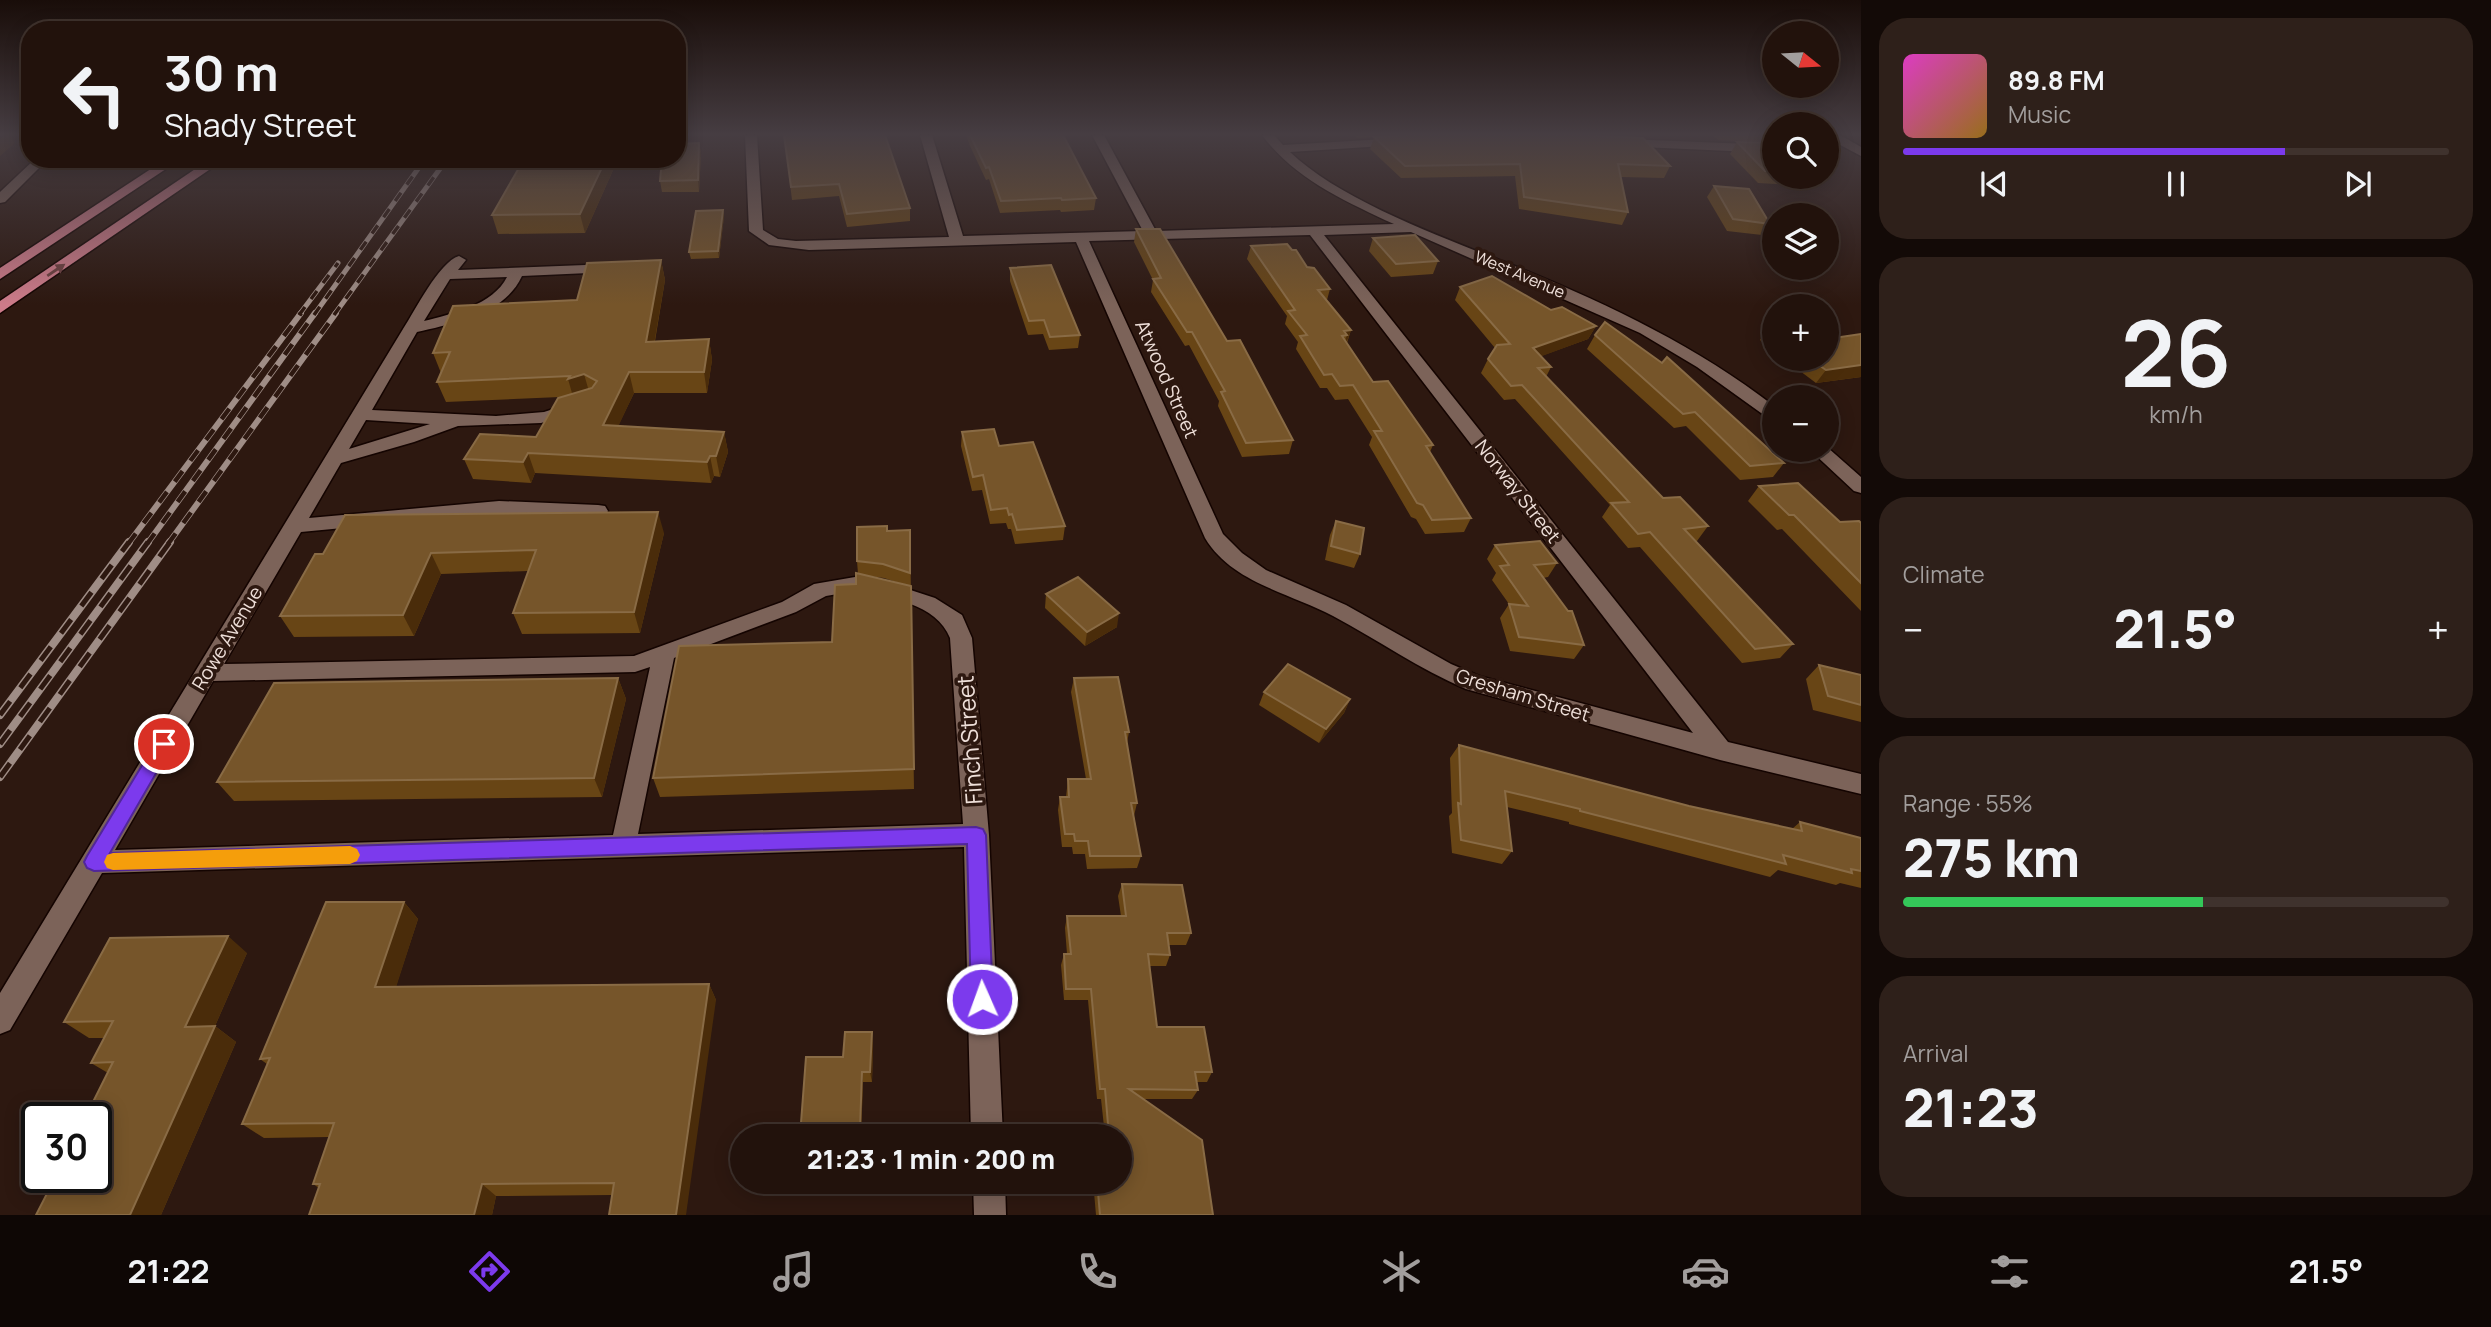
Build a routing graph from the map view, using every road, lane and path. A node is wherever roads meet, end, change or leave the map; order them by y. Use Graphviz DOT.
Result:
graph roads {
  1 [pos="126,192"];
  2 [pos="171,192"];
  3 [pos="754,192"];
  4 [pos="943,192"];
  5 [pos="1128,192"];
  6 [pos="1339,192"];
  7 [pos="1412,228"];
  8 [pos="1315,232"];
  9 [pos="1152,236"];
  10 [pos="1081,237"];
  11 [pos="957,240"];
  12 [pos="622,268"];
  13 [pos="516,273"];
  14 [pos="0,275"];
  15 [pos="0,308"];
  16 [pos="411,329"];
  17 [pos="591,402"];
  18 [pos="1762,405"];
  19 [pos="359,415"];
  20 [pos="456,421"];
  21 [pos="334,459"];
  22 [pos="1833,462"];
  23 [pos="1861,487"];
  24 [pos="598,511"];
  25 [pos="294,526"];
  26 [pos="1215,538"];
  27 [pos="664,654"];
  28 [pos="207,673"];
  29 [pos="1720,750"];
  30 [pos="1861,784"];
  31 [pos="976,835"];
  32 [pos="623,847"];
  33 [pos="94,862"];
  34 [pos="0,1020"];
  35 [pos="988,1124"];
  36 [pos="989,1194"];
  37 [pos="990,1215"];
  1 -- 14 [label="highway"];
  15 -- 2 [label="highway, one-way"];
  3 -- 11 [label="street"];
  4 -- 11 [label="street"];
  5 -- 9 [label="street"];
  6 -- 7 [label="street, West Avenue"];
  7 -- 8 [label="street"];
  7 -- 18 [label="street, West Avenue"];
  8 -- 9 [label="street"];
  8 -- 29 [label="street, Norway Street"];
  9 -- 10 [label="street"];
  10 -- 11 [label="street"];
  10 -- 26 [label="street, Atwood Street"];
  12 -- 13 [label="street"];
  13 -- 16 [label="street"];
  13 -- 16 [label="street, Rowe Avenue"];
  16 -- 19 [label="street, Rowe Avenue"];
  17 -- 20 [label="street"];
  19 -- 20 [label="street"];
  19 -- 21 [label="street, Rowe Avenue"];
  20 -- 21 [label="street"];
  21 -- 25 [label="street, Rowe Avenue"];
  22 -- 23 [label="street"];
  24 -- 25 [label="street"];
  25 -- 28 [label="street, Rowe Avenue"];
  26 -- 29 [label="street, Gresham Street"];
  27 -- 28 [label="street"];
  27 -- 31 [label="street, Finch Street"];
  27 -- 32 [label="street"];
  28 -- 33 [label="street, Rowe Avenue"];
  29 -- 30 [label="street, Gresham Street"];
  31 -- 32 [label="street"];
  31 -- 35 [label="street, Finch Street"];
  32 -- 33 [label="street"];
  33 -- 34 [label="street, Rowe Avenue"];
  36 -- 37 [label="street"];
}
